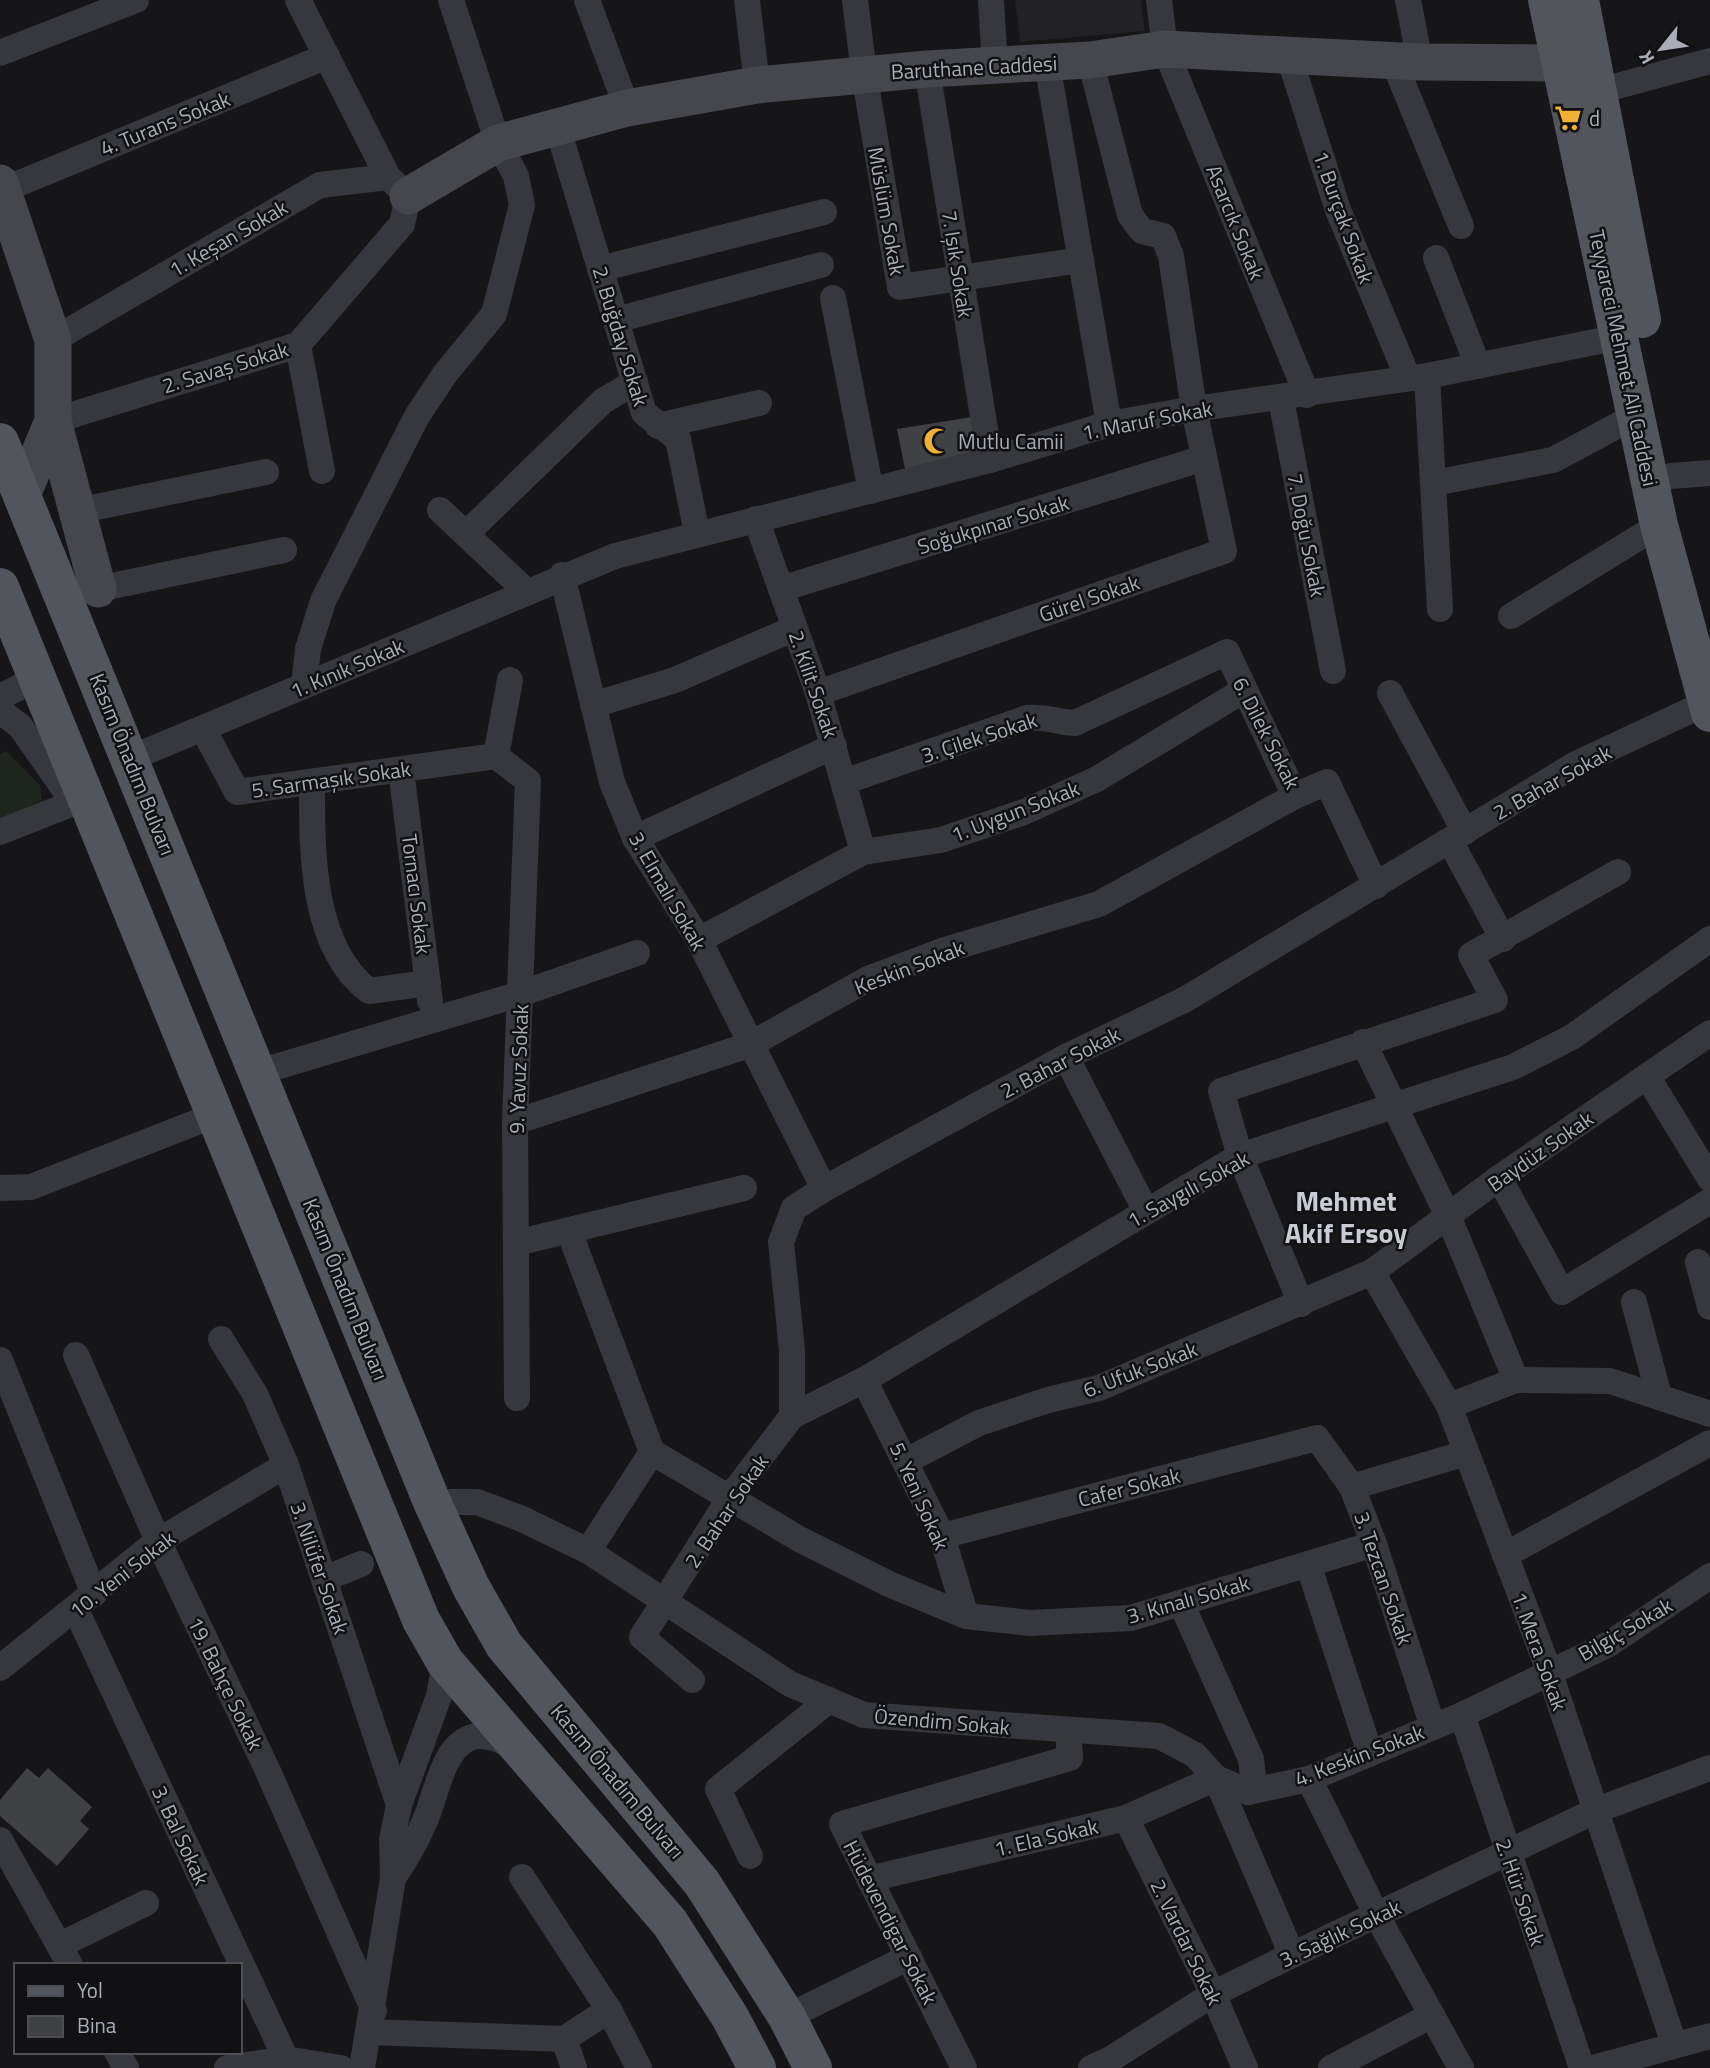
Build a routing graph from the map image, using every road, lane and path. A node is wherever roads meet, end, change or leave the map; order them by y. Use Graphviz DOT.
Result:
graph roads {
  1 [pos="136,0"];
  2 [pos="299,0"];
  3 [pos="451,0"];
  4 [pos="587,0"];
  5 [pos="747,0"];
  6 [pos="855,0"];
  7 [pos="991,0"];
  8 [pos="1159,0"];
  9 [pos="1408,0"];
  10 [pos="1547,0"];
  11 [pos="1580,0"];
  12 [pos="1165,48"];
  13 [pos="0,53"];
  14 [pos="1288,53"];
  15 [pos="327,56"];
  16 [pos="1090,60"];
  17 [pos="1406,61"];
  18 [pos="1710,61"];
  19 [pos="1047,63"];
  20 [pos="1560,63"];
  21 [pos="995,66"];
  22 [pos="927,69"];
  23 [pos="864,74"];
  24 [pos="757,85"];
  25 [pos="1599,91"];
  26 [pos="627,108"];
  27 [pos="556,126"];
  28 [pos="498,143"];
  29 [pos="398,186"];
  30 [pos="1,187"];
  31 [pos="824,212"];
  32 [pos="1461,226"];
  33 [pos="1436,258"];
  34 [pos="1081,260"];
  35 [pos="821,265"];
  36 [pos="600,269"];
  37 [pos="961,279"];
  38 [pos="833,298"];
  39 [pos="616,320"];
  40 [pos="1619,337"];
  41 [pos="52,340"];
  42 [pos="298,345"];
  43 [pos="1478,366"];
  44 [pos="1417,377"];
  45 [pos="635,382"];
  46 [pos="1294,397"];
  47 [pos="759,403"];
  48 [pos="1194,409"];
  49 [pos="1637,415"];
  50 [pos="53,421"];
  51 [pos="1109,425"];
  52 [pos="658,426"];
  53 [pos="0,442"];
  54 [pos="1204,458"];
  55 [pos="990,460"];
  56 [pos="322,471"];
  57 [pos="266,472"];
  58 [pos="1710,473"];
  59 [pos="1671,476"];
  60 [pos="1434,483"];
  61 [pos="871,491"];
  62 [pos="22,495"];
  63 [pos="440,510"];
  64 [pos="77,512"];
  65 [pos="756,519"];
  66 [pos="1659,525"];
  67 [pos="466,534"];
  68 [pos="697,534"];
  69 [pos="284,550"];
  70 [pos="562,575"];
  71 [pos="0,587"];
  72 [pos="98,589"];
  73 [pos="781,589"];
  74 [pos="526,591"];
  75 [pos="1440,609"];
  76 [pos="1511,616"];
  77 [pos="795,628"];
  78 [pos="1710,632"];
  79 [pos="1227,652"];
  80 [pos="1333,671"];
  81 [pos="510,680"];
  82 [pos="304,687"];
  83 [pos="1244,690"];
  84 [pos="818,693"];
  85 [pos="1390,693"];
  86 [pos="0,697"];
  87 [pos="593,705"];
  88 [pos="1708,708"];
  89 [pos="22,712"];
  90 [pos="203,729"];
  91 [pos="834,746"];
  92 [pos="496,756"];
  93 [pos="131,758"];
  94 [pos="401,770"];
  95 [pos="312,782"];
  96 [pos="844,782"];
  97 [pos="1295,796"];
  98 [pos="80,800"];
  99 [pos="0,832"];
  100 [pos="1458,836"];
  101 [pos="635,838"];
  102 [pos="863,852"];
  103 [pos="1618,872"];
  104 [pos="1376,886"];
  105 [pos="1503,939"];
  106 [pos="1710,939"];
  107 [pos="699,940"];
  108 [pos="637,953"];
  109 [pos="428,983"];
  110 [pos="520,994"];
  111 [pos="432,1019"];
  112 [pos="1710,1033"];
  113 [pos="1363,1042"];
  114 [pos="749,1045"];
  115 [pos="1066,1057"];
  116 [pos="259,1072"];
  117 [pos="1647,1076"];
  118 [pos="1394,1105"];
  119 [pos="215,1115"];
  120 [pos="515,1122"];
  121 [pos="1240,1156"];
  122 [pos="1499,1178"];
  123 [pos="1710,1179"];
  124 [pos="0,1188"];
  125 [pos="744,1188"];
  126 [pos="824,1189"];
  127 [pos="1710,1201"];
  128 [pos="1146,1211"];
  129 [pos="1449,1218"];
  130 [pos="569,1231"];
  131 [pos="516,1243"];
  132 [pos="1698,1262"];
  133 [pos="1372,1272"];
  134 [pos="1634,1302"];
  135 [pos="1301,1304"];
  136 [pos="1710,1307"];
  137 [pos="221,1339"];
  138 [pos="76,1355"];
  139 [pos="0,1360"];
  140 [pos="864,1380"];
  141 [pos="1516,1380"];
  142 [pos="1659,1396"];
  143 [pos="517,1398"];
  144 [pos="1448,1406"];
  145 [pos="1710,1414"];
  146 [pos="792,1416"];
  147 [pos="1317,1438"];
  148 [pos="1710,1443"];
  149 [pos="652,1452"];
  150 [pos="1466,1452"];
  151 [pos="906,1461"];
  152 [pos="286,1465"];
  153 [pos="1352,1487"];
  154 [pos="731,1496"];
  155 [pos="432,1502"];
  156 [pos="942,1536"];
  157 [pos="158,1542"];
  158 [pos="1374,1544"];
  159 [pos="588,1552"];
  160 [pos="1505,1555"];
  161 [pos="361,1564"];
  162 [pos="1308,1564"];
  163 [pos="1710,1576"];
  164 [pos="324,1579"];
  165 [pos="85,1602"];
  166 [pos="666,1603"];
  167 [pos="1181,1603"];
  168 [pos="966,1616"];
  169 [pos="445,1662"];
  170 [pos="1,1663"];
  171 [pos="1549,1671"];
  172 [pos="692,1680"];
  173 [pos="829,1700"];
  174 [pos="1462,1715"];
  175 [pos="1433,1727"];
  176 [pos="1068,1730"];
  177 [pos="1370,1753"];
  178 [pos="524,1754"];
  179 [pos="1710,1768"];
  180 [pos="1216,1778"];
  181 [pos="1309,1779"];
  182 [pos="1248,1792"];
  183 [pos="399,1805"];
  184 [pos="1597,1810"];
  185 [pos="1126,1818"];
  186 [pos="0,1840"];
  187 [pos="1507,1853"];
  188 [pos="750,1856"];
  189 [pos="393,1878"];
  190 [pos="522,1878"];
  191 [pos="870,1879"];
  192 [pos="146,1903"];
  193 [pos="1377,1916"];
  194 [pos="65,1955"];
  195 [pos="1292,1955"];
  196 [pos="909,1957"];
  197 [pos="1213,1994"];
  198 [pos="609,2010"];
  199 [pos="1432,2015"];
  200 [pos="787,2017"];
  201 [pos="371,2022"];
  202 [pos="1710,2036"];
  203 [pos="564,2039"];
  204 [pos="1674,2044"];
  205 [pos="286,2059"];
  206 [pos="227,2068"];
  207 [pos="341,2068"];
  208 [pos="362,2068"];
  209 [pos="574,2068"];
  210 [pos="639,2068"];
  211 [pos="757,2068"];
  212 [pos="813,2068"];
  213 [pos="964,2068"];
  214 [pos="1091,2068"];
  215 [pos="1245,2068"];
  216 [pos="1331,2068"];
  217 [pos="1461,2068"];
  218 [pos="1582,2068"];
  219 [pos="1593,2068"];
  1 -- 13 [label="street"];
  2 -- 15 [label="street"];
  3 -- 28 [label="street"];
  4 -- 26 [label="street"];
  5 -- 24 [label="street"];
  6 -- 23 [label="street"];
  7 -- 21 [label="street"];
  8 -- 12 [label="street, Asarcık Sokak"];
  9 -- 17 [label="street"];
  10 -- 20 [label="main road, Teyyareci Mehmet Ali Caddesi"];
  11 -- 25 [label="main road, Teyyareci Mehmet Ali Caddesi"];
  12 -- 14 [label="street, Baruthane Caddesi"];
  12 -- 16 [label="street, Baruthane Caddesi"];
  12 -- 46 [label="street, Asarcık Sokak"];
  14 -- 17 [label="street, Baruthane Caddesi"];
  14 -- 44 [label="street, 1. Burçak Sokak"];
  15 -- 29 [label="street"];
  15 -- 30 [label="street, 4. Turans Sokak"];
  16 -- 19 [label="street, Baruthane Caddesi"];
  16 -- 48 [label="street, Gürel Sokak"];
  17 -- 20 [label="street, Baruthane Caddesi"];
  17 -- 32 [label="street"];
  18 -- 25 [label="street"];
  19 -- 21 [label="street, Baruthane Caddesi"];
  19 -- 34 [label="street"];
  20 -- 40 [label="main road, Teyyareci Mehmet Ali Caddesi"];
  21 -- 22 [label="street, Baruthane Caddesi"];
  22 -- 23 [label="street, Baruthane Caddesi"];
  22 -- 37 [label="street, 7. Işık Sokak"];
  23 -- 24 [label="street, Baruthane Caddesi"];
  23 -- 37 [label="street, Müslüm Sokak"];
  24 -- 26 [label="street, Baruthane Caddesi"];
  25 -- 59 [label="main road, Teyyareci Mehmet Ali Caddesi"];
  26 -- 27 [label="street, Baruthane Caddesi"];
  27 -- 28 [label="street, Baruthane Caddesi"];
  27 -- 36 [label="street, 2. Buğday Sokak"];
  28 -- 29 [label="street, Baruthane Caddesi"];
  28 -- 82 [label="street"];
  29 -- 41 [label="street, 1. Keşan Sokak"];
  29 -- 42 [label="street, 2. Savaş Sokak"];
  30 -- 41 [label="street"];
  31 -- 36 [label="street"];
  33 -- 43 [label="street"];
  34 -- 37 [label="street"];
  34 -- 51 [label="street"];
  35 -- 39 [label="street"];
  36 -- 39 [label="street, 2. Buğday Sokak"];
  37 -- 55 [label="street, 7. Işık Sokak"];
  38 -- 61 [label="street"];
  39 -- 45 [label="street, 2. Buğday Sokak"];
  40 -- 43 [label="street, 1. Maruf Sokak"];
  40 -- 49 [label="main road, Teyyareci Mehmet Ali Caddesi"];
  41 -- 50 [label="street"];
  42 -- 50 [label="street, 2. Savaş Sokak"];
  42 -- 56 [label="street"];
  43 -- 44 [label="street, 1. Maruf Sokak"];
  44 -- 46 [label="street, 1. Maruf Sokak"];
  44 -- 60 [label="street, 1. Burçak Sokak"];
  45 -- 52 [label="street, 2. Buğday Sokak"];
  45 -- 67 [label="street"];
  46 -- 48 [label="street, 1. Maruf Sokak"];
  46 -- 80 [label="street, 7. Doğu Sokak"];
  47 -- 52 [label="street"];
  48 -- 51 [label="street, 1. Maruf Sokak"];
  48 -- 54 [label="street, Gürel Sokak"];
  49 -- 60 [label="street"];
  49 -- 66 [label="main road, Teyyareci Mehmet Ali Caddesi"];
  50 -- 62 [label="street"];
  50 -- 64 [label="street"];
  51 -- 55 [label="street, 1. Maruf Sokak"];
  52 -- 68 [label="street, 2. Buğday Sokak"];
  53 -- 62 [label="main road, Kasım Önadım Bulvarı"];
  54 -- 73 [label="street, Soğukpınar Sokak"];
  54 -- 84 [label="street, Gürel Sokak"];
  55 -- 61 [label="street, 1. Maruf Sokak"];
  57 -- 64 [label="street"];
  58 -- 59 [label="street"];
  59 -- 78 [label="main road, Teyyareci Mehmet Ali Caddesi"];
  60 -- 75 [label="street, 1. Burçak Sokak"];
  61 -- 65 [label="street, 1. Maruf Sokak"];
  62 -- 93 [label="main road, Kasım Önadım Bulvarı"];
  63 -- 67 [label="street"];
  64 -- 72 [label="street"];
  65 -- 68 [label="street, 1. Maruf Sokak"];
  65 -- 73 [label="street, 2. Kilit Sokak"];
  66 -- 76 [label="street"];
  66 -- 88 [label="main road, Teyyareci Mehmet Ali Caddesi"];
  67 -- 74 [label="street"];
  68 -- 70 [label="street, 1. Maruf Sokak"];
  69 -- 72 [label="street"];
  70 -- 74 [label="street, 1. Kınık Sokak"];
  70 -- 87 [label="street, 3. Elmalı Sokak"];
  71 -- 89 [label="main road"];
  73 -- 77 [label="street, 2. Kilit Sokak"];
  74 -- 82 [label="street, 1. Kınık Sokak"];
  77 -- 84 [label="street, 2. Kilit Sokak"];
  77 -- 87 [label="street"];
  79 -- 83 [label="street, 6. Dilek Sokak"];
  79 -- 96 [label="street, 3. Çilek Sokak"];
  81 -- 92 [label="street"];
  82 -- 90 [label="street, 1. Kınık Sokak"];
  83 -- 97 [label="street, 6. Dilek Sokak"];
  83 -- 102 [label="street, 1. Uygun Sokak"];
  84 -- 91 [label="street, 2. Kilit Sokak"];
  85 -- 100 [label="street"];
  86 -- 89 [label="street"];
  87 -- 101 [label="street, 3. Elmalı Sokak"];
  88 -- 100 [label="street, 2. Bahar Sokak"];
  89 -- 98 [label="main road"];
  90 -- 93 [label="street, 1. Kınık Sokak"];
  90 -- 95 [label="street, 5. Sarmaşık Sokak"];
  91 -- 96 [label="street, 2. Kilit Sokak"];
  91 -- 101 [label="street"];
  92 -- 94 [label="street, 5. Sarmaşık Sokak"];
  92 -- 110 [label="street, 9. Yavuz Sokak"];
  93 -- 116 [label="main road, Kasım Önadım Bulvarı"];
  94 -- 95 [label="street, 5. Sarmaşık Sokak"];
  94 -- 109 [label="street, Tornacı Sokak"];
  95 -- 109 [label="street"];
  96 -- 102 [label="street, 2. Kilit Sokak"];
  97 -- 104 [label="street, 6. Dilek Sokak"];
  97 -- 114 [label="street, Keskin Sokak"];
  98 -- 99 [label="street"];
  98 -- 119 [label="main road"];
  100 -- 104 [label="street, 2. Bahar Sokak"];
  100 -- 105 [label="street"];
  101 -- 107 [label="street, 3. Elmalı Sokak"];
  102 -- 107 [label="street, 1. Uygun Sokak"];
  103 -- 105 [label="street"];
  104 -- 115 [label="street, 2. Bahar Sokak"];
  105 -- 113 [label="street"];
  106 -- 118 [label="street, 1. Saygılı Sokak"];
  107 -- 114 [label="street, 3. Elmalı Sokak"];
  108 -- 110 [label="street"];
  109 -- 111 [label="street, Tornacı Sokak"];
  110 -- 111 [label="street"];
  110 -- 120 [label="street, 9. Yavuz Sokak"];
  111 -- 116 [label="street"];
  112 -- 117 [label="street, Baydüz Sokak"];
  113 -- 118 [label="street"];
  113 -- 121 [label="street"];
  114 -- 120 [label="street, Keskin Sokak"];
  114 -- 126 [label="street, 3. Elmalı Sokak"];
  115 -- 126 [label="street, 2. Bahar Sokak"];
  115 -- 128 [label="street"];
  116 -- 155 [label="main road, Kasım Önadım Bulvarı"];
  117 -- 122 [label="street, Baydüz Sokak"];
  117 -- 123 [label="street"];
  118 -- 121 [label="street, 1. Saygılı Sokak"];
  118 -- 129 [label="street"];
  119 -- 124 [label="street"];
  119 -- 169 [label="main road"];
  120 -- 131 [label="street, 9. Yavuz Sokak"];
  121 -- 128 [label="street, 1. Saygılı Sokak"];
  121 -- 135 [label="street"];
  122 -- 127 [label="street"];
  122 -- 129 [label="street, Baydüz Sokak"];
  125 -- 130 [label="street"];
  126 -- 146 [label="street, 2. Bahar Sokak"];
  128 -- 140 [label="street, 1. Saygılı Sokak"];
  129 -- 133 [label="street, Baydüz Sokak"];
  129 -- 141 [label="street"];
  130 -- 131 [label="street"];
  130 -- 149 [label="street"];
  131 -- 143 [label="street, 9. Yavuz Sokak"];
  132 -- 136 [label="street"];
  133 -- 135 [label="street, 6. Ufuk Sokak"];
  133 -- 144 [label="street, 1. Mera Sokak"];
  134 -- 142 [label="street"];
  135 -- 151 [label="street, 6. Ufuk Sokak"];
  137 -- 152 [label="street, 3. Nilüfer Sokak"];
  138 -- 157 [label="street, 19. Bahçe Sokak"];
  139 -- 165 [label="street, 3. Bal Sokak"];
  140 -- 146 [label="street, 1. Saygılı Sokak"];
  140 -- 151 [label="street, 5. Yeni Sokak"];
  141 -- 142 [label="street"];
  141 -- 144 [label="street"];
  142 -- 145 [label="street"];
  144 -- 150 [label="street, 1. Mera Sokak"];
  146 -- 154 [label="street, 2. Bahar Sokak"];
  147 -- 153 [label="street, 3. Tezcan Sokak"];
  147 -- 156 [label="street, Cafer Sokak"];
  148 -- 160 [label="street"];
  149 -- 154 [label="street, 3. Kınalı Sokak"];
  149 -- 159 [label="street"];
  150 -- 153 [label="street"];
  150 -- 160 [label="street, 1. Mera Sokak"];
  151 -- 156 [label="street, 5. Yeni Sokak"];
  152 -- 157 [label="street, 10. Yeni Sokak"];
  152 -- 164 [label="street, 3. Nilüfer Sokak"];
  153 -- 158 [label="street, 3. Tezcan Sokak"];
  154 -- 166 [label="street, 2. Bahar Sokak"];
  154 -- 168 [label="street, 3. Kınalı Sokak"];
  155 -- 159 [label="street, Özendim Sokak"];
  155 -- 200 [label="main road, Kasım Önadım Bulvarı"];
  156 -- 168 [label="street, 5. Yeni Sokak"];
  157 -- 165 [label="street, 10. Yeni Sokak"];
  157 -- 201 [label="street, 19. Bahçe Sokak"];
  158 -- 162 [label="street, 3. Kınalı Sokak"];
  158 -- 175 [label="street, 3. Tezcan Sokak"];
  159 -- 166 [label="street, Özendim Sokak"];
  160 -- 171 [label="street, 1. Mera Sokak"];
  161 -- 164 [label="street"];
  162 -- 167 [label="street, 3. Kınalı Sokak"];
  162 -- 177 [label="street"];
  163 -- 171 [label="street, Bilgiç Sokak"];
  164 -- 183 [label="street, 3. Nilüfer Sokak"];
  165 -- 170 [label="street, 10. Yeni Sokak"];
  165 -- 205 [label="street, 3. Bal Sokak"];
  166 -- 172 [label="street, 2. Bahar Sokak"];
  166 -- 173 [label="street, Özendim Sokak"];
  167 -- 168 [label="street, 3. Kınalı Sokak"];
  167 -- 182 [label="street"];
  169 -- 178 [label="main road"];
  169 -- 183 [label="street"];
  171 -- 174 [label="street, Bilgiç Sokak"];
  171 -- 184 [label="street, 1. Mera Sokak"];
  173 -- 176 [label="street, Özendim Sokak"];
  173 -- 188 [label="street"];
  174 -- 175 [label="street, 4. Keskin Sokak"];
  174 -- 187 [label="street, 2. Hür Sokak"];
  175 -- 177 [label="street, 4. Keskin Sokak"];
  176 -- 180 [label="street, Özendim Sokak"];
  176 -- 191 [label="street, Hüdevendigar Sokak"];
  177 -- 181 [label="street, 4. Keskin Sokak"];
  178 -- 189 [label="street"];
  178 -- 211 [label="main road"];
  179 -- 184 [label="street, 3. Sağlık Sokak"];
  180 -- 182 [label="street"];
  180 -- 185 [label="street, 1. Ela Sokak"];
  180 -- 195 [label="street, Özendim Sokak"];
  181 -- 182 [label="street, 4. Keskin Sokak"];
  181 -- 193 [label="street"];
  183 -- 189 [label="street"];
  184 -- 187 [label="street, 3. Sağlık Sokak"];
  184 -- 204 [label="street, 1. Mera Sokak"];
  185 -- 191 [label="street, 1. Ela Sokak"];
  185 -- 197 [label="street, 2. Vardar Sokak"];
  186 -- 194 [label="street"];
  187 -- 193 [label="street, 3. Sağlık Sokak"];
  187 -- 218 [label="street, 2. Hür Sokak"];
  189 -- 201 [label="street"];
  190 -- 198 [label="street"];
  191 -- 196 [label="street, Hüdevendigar Sokak"];
  192 -- 194 [label="street"];
  193 -- 195 [label="street, 3. Sağlık Sokak"];
  193 -- 199 [label="street"];
  195 -- 197 [label="street, 3. Sağlık Sokak"];
  196 -- 200 [label="street"];
  196 -- 213 [label="street, Hüdevendigar Sokak"];
  197 -- 214 [label="street, 3. Sağlık Sokak"];
  197 -- 215 [label="street, 2. Vardar Sokak"];
  198 -- 203 [label="street"];
  198 -- 210 [label="street"];
  199 -- 216 [label="street"];
  199 -- 217 [label="street"];
  200 -- 212 [label="main road, Kasım Önadım Bulvarı"];
  201 -- 203 [label="street"];
  201 -- 208 [label="street"];
  202 -- 204 [label="street"];
  203 -- 209 [label="street"];
  204 -- 219 [label="street"];
  205 -- 206 [label="street"];
  205 -- 207 [label="street"];
}
